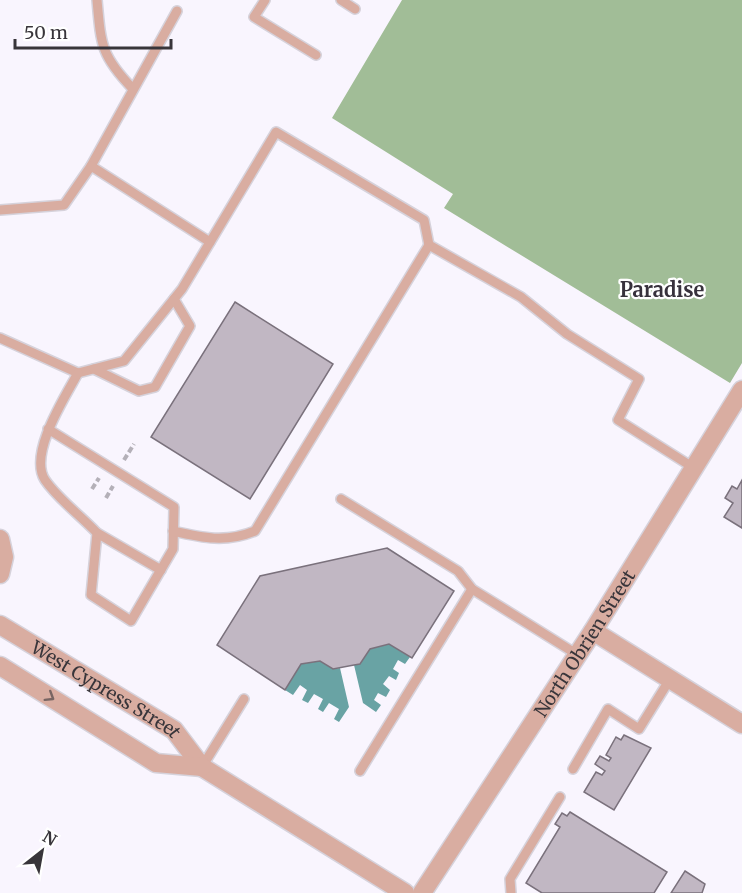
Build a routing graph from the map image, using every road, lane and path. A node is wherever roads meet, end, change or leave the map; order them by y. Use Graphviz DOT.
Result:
graph roads {
  1 [pos="97,0"];
  2 [pos="265,0"];
  3 [pos="341,0"];
  4 [pos="355,9"];
  5 [pos="177,11"];
  6 [pos="316,55"];
  7 [pos="133,89"];
  8 [pos="91,166"];
  9 [pos="0,210"];
  10 [pos="210,242"];
  11 [pos="429,245"];
  12 [pos="174,299"];
  13 [pos="0,339"];
  14 [pos="94,369"];
  15 [pos="78,373"];
  16 [pos="742,390"];
  17 [pos="48,429"];
  18 [pos="134,444"];
  19 [pos="124,460"];
  20 [pos="694,468"];
  21 [pos="101,474"];
  22 [pos="115,483"];
  23 [pos="92,489"];
  24 [pos="106,498"];
  25 [pos="341,499"];
  26 [pos="173,531"];
  27 [pos="97,533"];
  28 [pos="0,539"];
  29 [pos="161,570"];
  30 [pos="0,574"];
  31 [pos="472,590"];
  32 [pos="0,625"];
  33 [pos="593,631"];
  34 [pos="578,655"];
  35 [pos="0,666"];
  36 [pos="670,679"];
  37 [pos="243,699"];
  38 [pos="742,724"];
  39 [pos="201,767"];
  40 [pos="573,769"];
  41 [pos="360,771"];
  42 [pos="560,797"];
  43 [pos="405,893"];
  44 [pos="422,893"];
  45 [pos="511,893"];
  1 -- 7 [label="lane"];
  2 -- 6 [label="lane"];
  3 -- 4 [label="lane"];
  5 -- 7 [label="lane"];
  7 -- 8 [label="lane"];
  8 -- 9 [label="lane"];
  8 -- 10 [label="lane"];
  10 -- 11 [label="lane"];
  10 -- 12 [label="lane"];
  11 -- 20 [label="lane"];
  11 -- 26 [label="lane"];
  12 -- 14 [label="lane"];
  12 -- 14 [label="lane"];
  13 -- 15 [label="lane"];
  14 -- 15 [label="lane"];
  15 -- 17 [label="lane"];
  16 -- 20 [label="street, North Obrien Street"];
  17 -- 26 [label="lane"];
  17 -- 27 [label="lane"];
  18 -- 19 [label="path"];
  20 -- 33 [label="street, North Obrien Street"];
  21 -- 23 [label="path"];
  22 -- 24 [label="path"];
  25 -- 31 [label="lane"];
  26 -- 29 [label="lane"];
  27 -- 29 [label="lane"];
  27 -- 29 [label="lane"];
  28 -- 30 [label="street"];
  31 -- 34 [label="lane"];
  31 -- 41 [label="lane"];
  32 -- 39 [label="street, West Cypress Street"];
  33 -- 34 [label="street, North Obrien Street"];
  33 -- 36 [label="street"];
  34 -- 44 [label="street, North Obrien Street"];
  35 -- 39 [label="street, West Cypress Street, one-way"];
  36 -- 38 [label="street"];
  36 -- 40 [label="lane"];
  37 -- 39 [label="lane"];
  39 -- 43 [label="street, West Cypress Street"];
  42 -- 45 [label="lane"];
}
